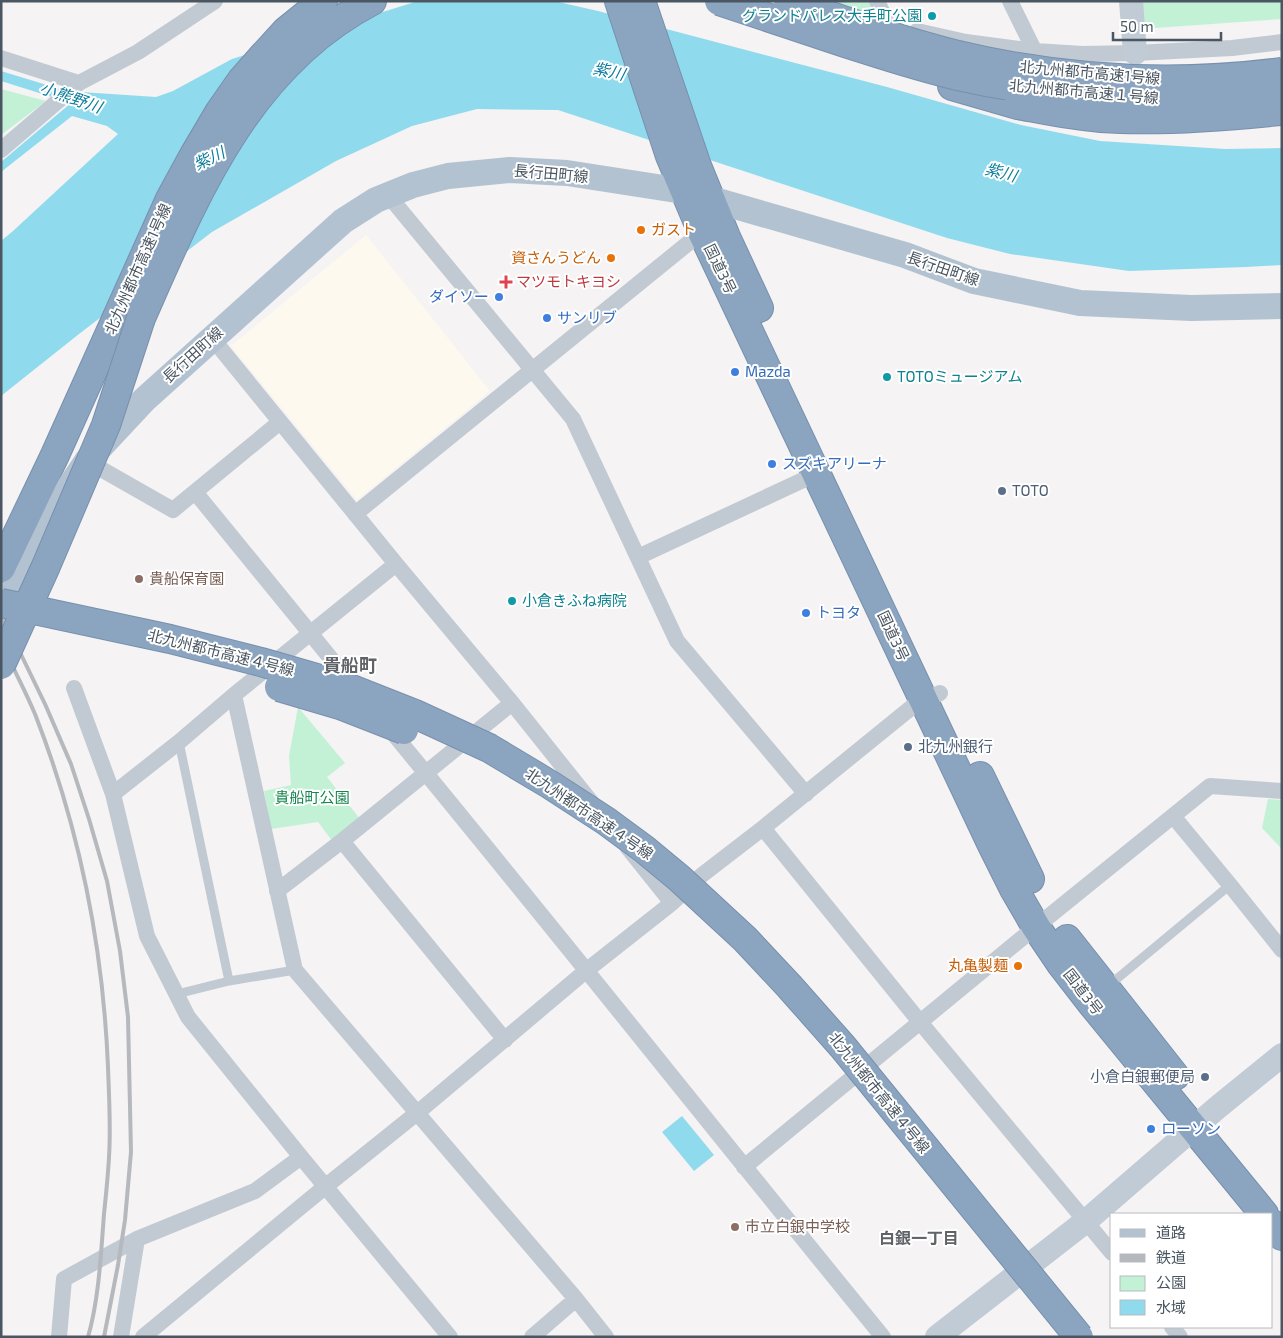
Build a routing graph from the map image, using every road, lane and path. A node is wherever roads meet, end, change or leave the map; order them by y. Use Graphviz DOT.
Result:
graph roads {
  1 [pos="215,1"];
  2 [pos="323,1"];
  3 [pos="372,1"];
  4 [pos="619,1"];
  5 [pos="642,1"];
  6 [pos="715,1"];
  7 [pos="719,1"];
  8 [pos="788,1"];
  9 [pos="877,1"];
  10 [pos="1010,1"];
  11 [pos="1131,1"];
  12 [pos="754,2"];
  13 [pos="888,24"];
  14 [pos="1282,42"];
  15 [pos="882,47"];
  16 [pos="1232,48"];
  17 [pos="1035,52"];
  18 [pos="1135,53"];
  19 [pos="1282,53"];
  20 [pos="954,54"];
  21 [pos="1,58"];
  22 [pos="1282,72"];
  23 [pos="1049,80"];
  24 [pos="1282,82"];
  25 [pos="80,83"];
  26 [pos="1238,87"];
  27 [pos="1282,92"];
  28 [pos="1282,111"];
  29 [pos="1,150"];
  30 [pos="683,190"];
  31 [pos="388,195"];
  32 [pos="709,198"];
  33 [pos="170,199"];
  34 [pos="702,232"];
  35 [pos="1282,306"];
  36 [pos="141,318"];
  37 [pos="212,338"];
  38 [pos="532,370"];
  39 [pos="280,422"];
  40 [pos="87,461"];
  41 [pos="816,474"];
  42 [pos="195,492"];
  43 [pos="355,514"];
  44 [pos="1,529"];
  45 [pos="638,557"];
  46 [pos="396,564"];
  47 [pos="46,566"];
  48 [pos="1,568"];
  49 [pos="1,603"];
  50 [pos="1,616"];
  51 [pos="1,623"];
  52 [pos="311,634"];
  53 [pos="1,665"];
  54 [pos="1,685"];
  55 [pos="74,688"];
  56 [pos="234,695"];
  57 [pos="932,697"];
  58 [pos="512,704"];
  59 [pos="179,742"];
  60 [pos="426,773"];
  61 [pos="1282,791"];
  62 [pos="113,794"];
  63 [pos="806,794"];
  64 [pos="1173,816"];
  65 [pos="763,828"];
  66 [pos="342,841"];
  67 [pos="1230,885"];
  68 [pos="277,891"];
  69 [pos="672,903"];
  70 [pos="1043,921"];
  71 [pos="1282,950"];
  72 [pos="295,970"];
  73 [pos="587,970"];
  74 [pos="229,981"];
  75 [pos="1105,989"];
  76 [pos="177,994"];
  77 [pos="920,1022"];
  78 [pos="505,1040"];
  79 [pos="1282,1055"];
  80 [pos="417,1113"];
  81 [pos="1200,1122"];
  82 [pos="301,1157"];
  83 [pos="744,1167"];
  84 [pos="326,1186"];
  85 [pos="1282,1206"];
  86 [pos="1263,1213"];
  87 [pos="1086,1221"];
  88 [pos="1273,1225"];
  89 [pos="1282,1236"];
  90 [pos="137,1239"];
  91 [pos="1110,1251"];
  92 [pos="576,1299"];
  93 [pos="59,1337"];
  94 [pos="121,1337"];
  95 [pos="142,1337"];
  96 [pos="450,1337"];
  97 [pos="532,1337"];
  98 [pos="606,1337"];
  99 [pos="883,1337"];
  100 [pos="938,1337"];
  101 [pos="1055,1337"];
  102 [pos="1079,1337"];
  1 -- 25 [label="street"];
  2 -- 33 [label="highway, 北九州都市高速1号線"];
  3 -- 36 [label="highway"];
  4 -- 30 [label="highway, 国道3号"];
  5 -- 32 [label="highway, 国道3号"];
  6 -- 28 [label="highway, bridge"];
  7 -- 27 [label="highway, 北九州都市高速１号線, bridge"];
  8 -- 20 [label="highway, 北九州都市高速1号線, bridge"];
  9 -- 13 [label="street"];
  10 -- 17 [label="street"];
  11 -- 18 [label="street"];
  12 -- 15 [label="street"];
  13 -- 15 [label="street"];
  13 -- 17 [label="street"];
  14 -- 16 [label="street"];
  15 -- 23 [label="street"];
  16 -- 18 [label="street"];
  16 -- 26 [label="street"];
  17 -- 18 [label="street"];
  17 -- 23 [label="street"];
  19 -- 20 [label="highway, bridge"];
  20 -- 22 [label="highway, 北九州都市高速1号線, bridge"];
  21 -- 25 [label="street"];
  23 -- 26 [label="street"];
  24 -- 26 [label="street"];
  25 -- 29 [label="street"];
  30 -- 31 [label="main road, 長行田町線"];
  30 -- 32 [label="main road, 長行田町線"];
  30 -- 34 [label="highway, 国道3号"];
  31 -- 37 [label="main road, 長行田町線"];
  31 -- 38 [label="street"];
  32 -- 35 [label="main road, 長行田町線"];
  32 -- 57 [label="highway, 国道3号"];
  33 -- 44 [label="highway"];
  33 -- 48 [label="highway, 北九州都市高速1号線"];
  34 -- 38 [label="street"];
  34 -- 41 [label="highway, 国道3号"];
  36 -- 47 [label="highway, bridge"];
  36 -- 51 [label="highway, 北九州都市高速1号線, bridge"];
  37 -- 39 [label="street"];
  37 -- 40 [label="main road, 長行田町線"];
  38 -- 43 [label="street"];
  38 -- 45 [label="street"];
  39 -- 42 [label="street"];
  39 -- 43 [label="street"];
  40 -- 42 [label="street"];
  40 -- 50 [label="main road, 長行田町線"];
  41 -- 45 [label="street"];
  41 -- 57 [label="highway, 国道3号"];
  42 -- 52 [label="street"];
  43 -- 46 [label="street"];
  45 -- 63 [label="street"];
  46 -- 52 [label="street"];
  46 -- 58 [label="street"];
  47 -- 53 [label="highway, bridge"];
  47 -- 54 [label="highway, bridge"];
  49 -- 102 [label="highway, 北九州都市高速４号線, bridge"];
  51 -- 101 [label="highway, 北九州都市高速４号線, bridge"];
  52 -- 56 [label="street"];
  52 -- 60 [label="street"];
  55 -- 62 [label="street"];
  56 -- 59 [label="street"];
  56 -- 68 [label="street"];
  57 -- 63 [label="street"];
  57 -- 70 [label="highway, 国道3号"];
  58 -- 60 [label="street"];
  58 -- 69 [label="street"];
  59 -- 62 [label="street"];
  59 -- 74 [label="lane"];
  60 -- 66 [label="street"];
  60 -- 73 [label="street"];
  61 -- 64 [label="street"];
  62 -- 76 [label="street"];
  63 -- 65 [label="street"];
  64 -- 67 [label="street"];
  64 -- 70 [label="street"];
  65 -- 69 [label="street"];
  65 -- 77 [label="street"];
  66 -- 68 [label="street"];
  66 -- 78 [label="street"];
  67 -- 71 [label="street"];
  67 -- 75 [label="lane"];
  68 -- 72 [label="street"];
  69 -- 73 [label="street"];
  70 -- 75 [label="highway, 国道3号"];
  70 -- 77 [label="street"];
  70 -- 81 [label="highway, 国道3号"];
  72 -- 74 [label="lane"];
  72 -- 80 [label="street"];
  73 -- 78 [label="street"];
  73 -- 83 [label="street"];
  74 -- 76 [label="lane"];
  75 -- 81 [label="highway, 国道3号"];
  76 -- 82 [label="street"];
  77 -- 83 [label="street"];
  77 -- 87 [label="street"];
  78 -- 80 [label="street"];
  79 -- 81 [label="street"];
  80 -- 84 [label="street"];
  80 -- 92 [label="street"];
  81 -- 85 [label="highway, 国道3号"];
  81 -- 86 [label="highway, 国道3号"];
  81 -- 87 [label="street"];
  82 -- 84 [label="street"];
  82 -- 90 [label="street"];
  83 -- 99 [label="street"];
  84 -- 95 [label="street"];
  84 -- 96 [label="street"];
  87 -- 91 [label="street"];
  87 -- 100 [label="street"];
  88 -- 89 [label="highway"];
  90 -- 93 [label="street"];
  90 -- 94 [label="street"];
  92 -- 97 [label="street"];
  92 -- 98 [label="street"];
}
